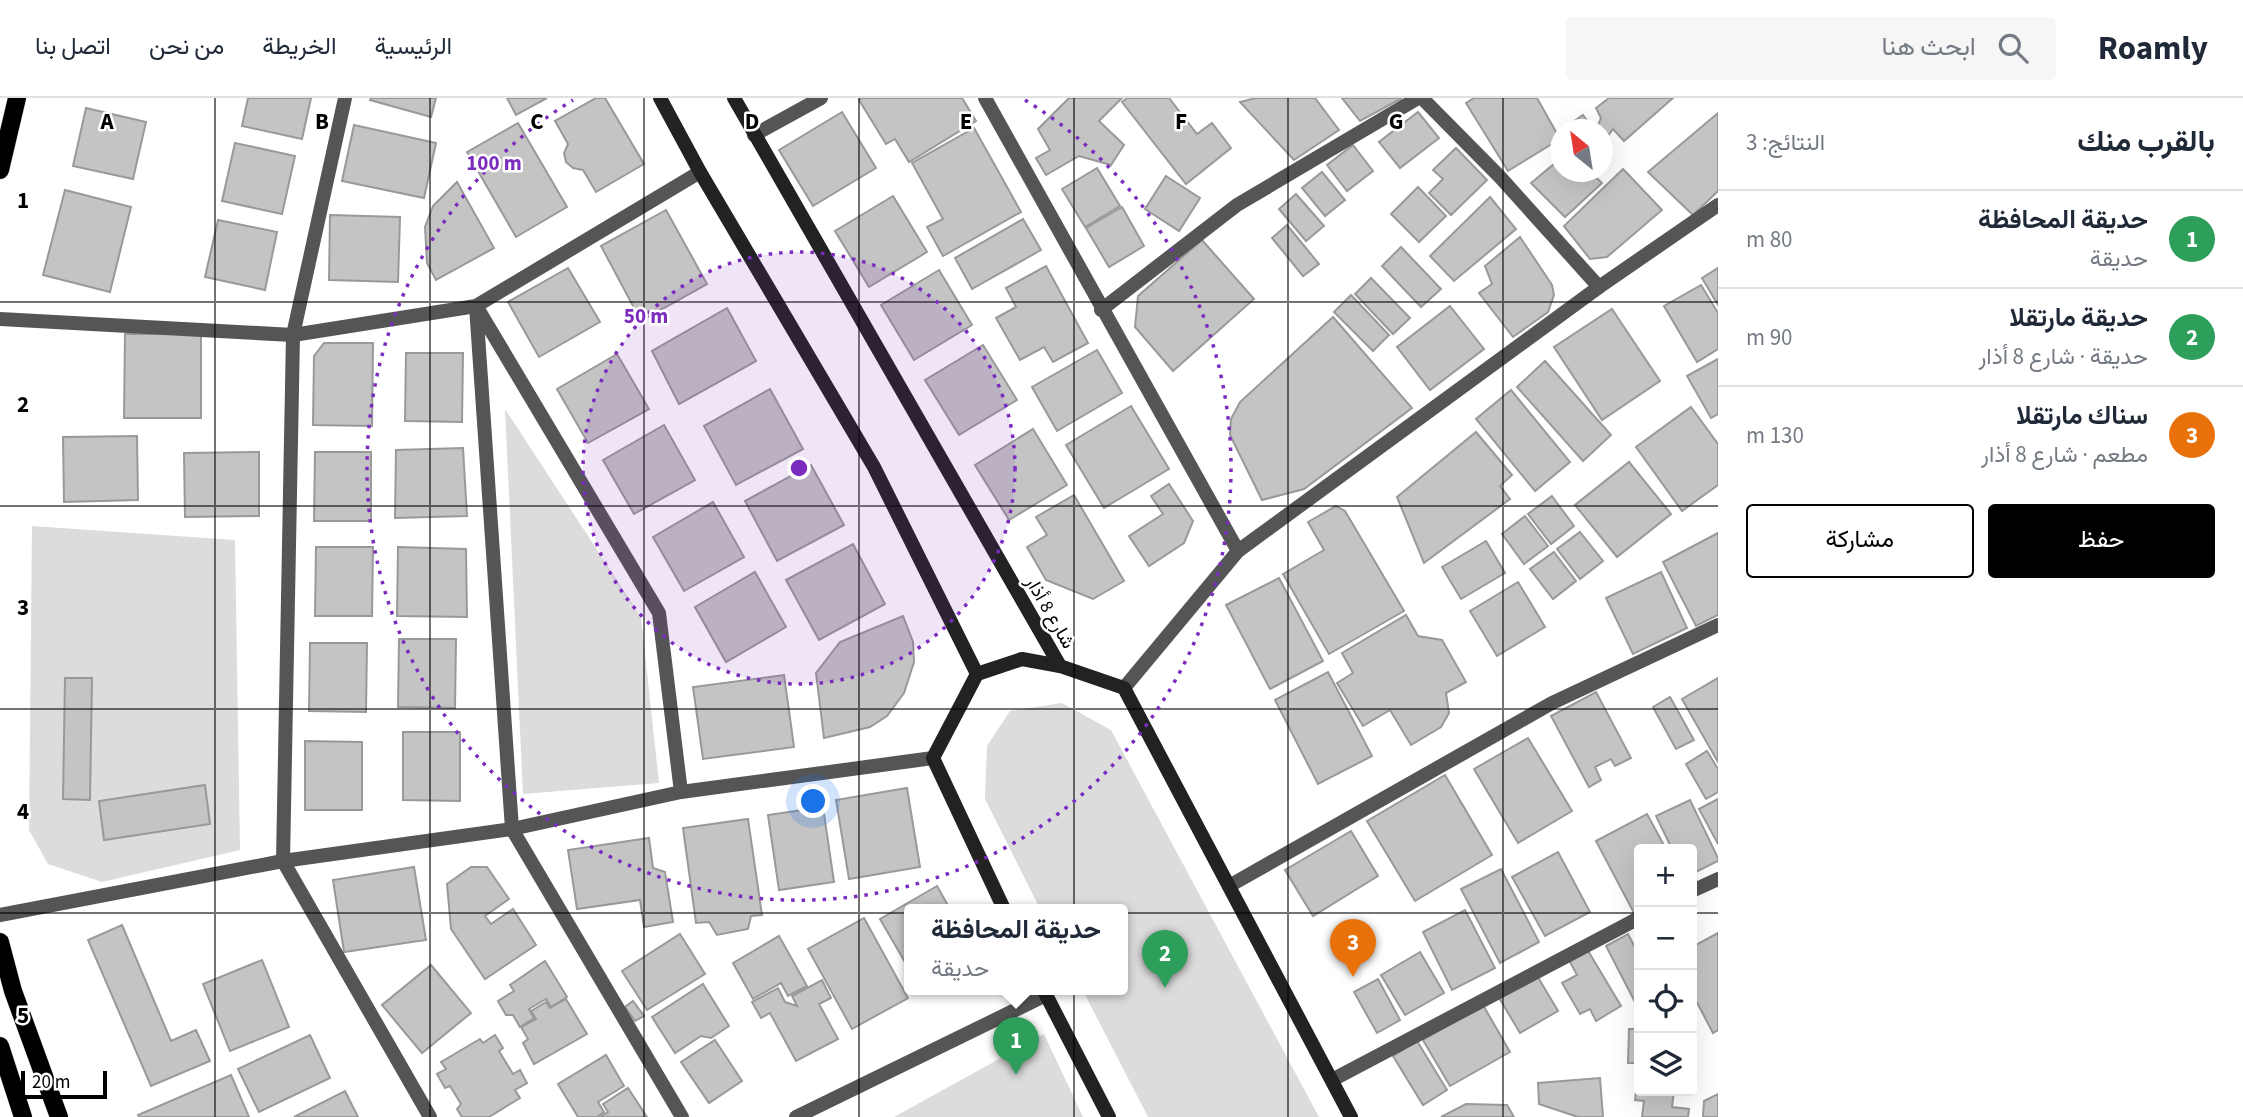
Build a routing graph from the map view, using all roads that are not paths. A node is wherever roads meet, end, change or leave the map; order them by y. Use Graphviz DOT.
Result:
graph roads {
  1 [pos="17,98"];
  2 [pos="345,98"];
  3 [pos="660,98"];
  4 [pos="734,98"];
  5 [pos="821,98"];
  6 [pos="985,98"];
  7 [pos="1420,98"];
  8 [pos="754,135"];
  9 [pos="0,170"];
  10 [pos="699,172"];
  11 [pos="1718,205"];
  12 [pos="1599,287"];
  13 [pos="476,306"];
  14 [pos="1101,310"];
  15 [pos="0,319"];
  16 [pos="293,335"];
  17 [pos="1238,551"];
  18 [pos="1718,625"];
  19 [pos="1060,666"];
  20 [pos="977,674"];
  21 [pos="1124,688"];
  22 [pos="933,758"];
  23 [pos="681,792"];
  24 [pos="512,829"];
  25 [pos="283,861"];
  26 [pos="1718,879"];
  27 [pos="1229,886"];
  28 [pos="1697,889"];
  29 [pos="1002,904"];
  30 [pos="0,915"];
  31 [pos="1634,921"];
  32 [pos="0,942"];
  33 [pos="1038,995"];
  34 [pos="1046,995"];
  35 [pos="0,1045"];
  36 [pos="1332,1080"];
  37 [pos="23,1117"];
  38 [pos="58,1117"];
  39 [pos="430,1117"];
  40 [pos="682,1117"];
  41 [pos="796,1117"];
  42 [pos="1109,1117"];
  43 [pos="1351,1117"];
  1 -- 9 [label="main road"];
  2 -- 16 [label="street"];
  3 -- 10 [label="main road"];
  4 -- 8 [label="main road, شارع 8 أذار"];
  5 -- 8 [label="street"];
  6 -- 14 [label="street"];
  7 -- 12 [label="street"];
  7 -- 14 [label="street"];
  8 -- 19 [label="main road, شارع 8 أذار"];
  10 -- 13 [label="street"];
  10 -- 20 [label="main road"];
  11 -- 12 [label="street"];
  12 -- 17 [label="street"];
  13 -- 16 [label="street"];
  13 -- 23 [label="street"];
  13 -- 24 [label="street"];
  14 -- 17 [label="street"];
  15 -- 16 [label="street"];
  16 -- 25 [label="street"];
  17 -- 21 [label="street"];
  18 -- 27 [label="street"];
  19 -- 20 [label="main road"];
  19 -- 21 [label="main road, شارع 8 أذار"];
  20 -- 22 [label="main road"];
  21 -- 27 [label="main road"];
  22 -- 23 [label="street"];
  22 -- 29 [label="main road"];
  23 -- 24 [label="street"];
  24 -- 25 [label="street"];
  24 -- 40 [label="street"];
  25 -- 30 [label="street"];
  25 -- 39 [label="street"];
  26 -- 28 [label="street"];
  27 -- 36 [label="main road"];
  31 -- 36 [label="street"];
  32 -- 38 [label="main road"];
  33 -- 41 [label="street"];
  34 -- 42 [label="main road"];
  35 -- 37 [label="main road"];
  36 -- 43 [label="main road"];
}
